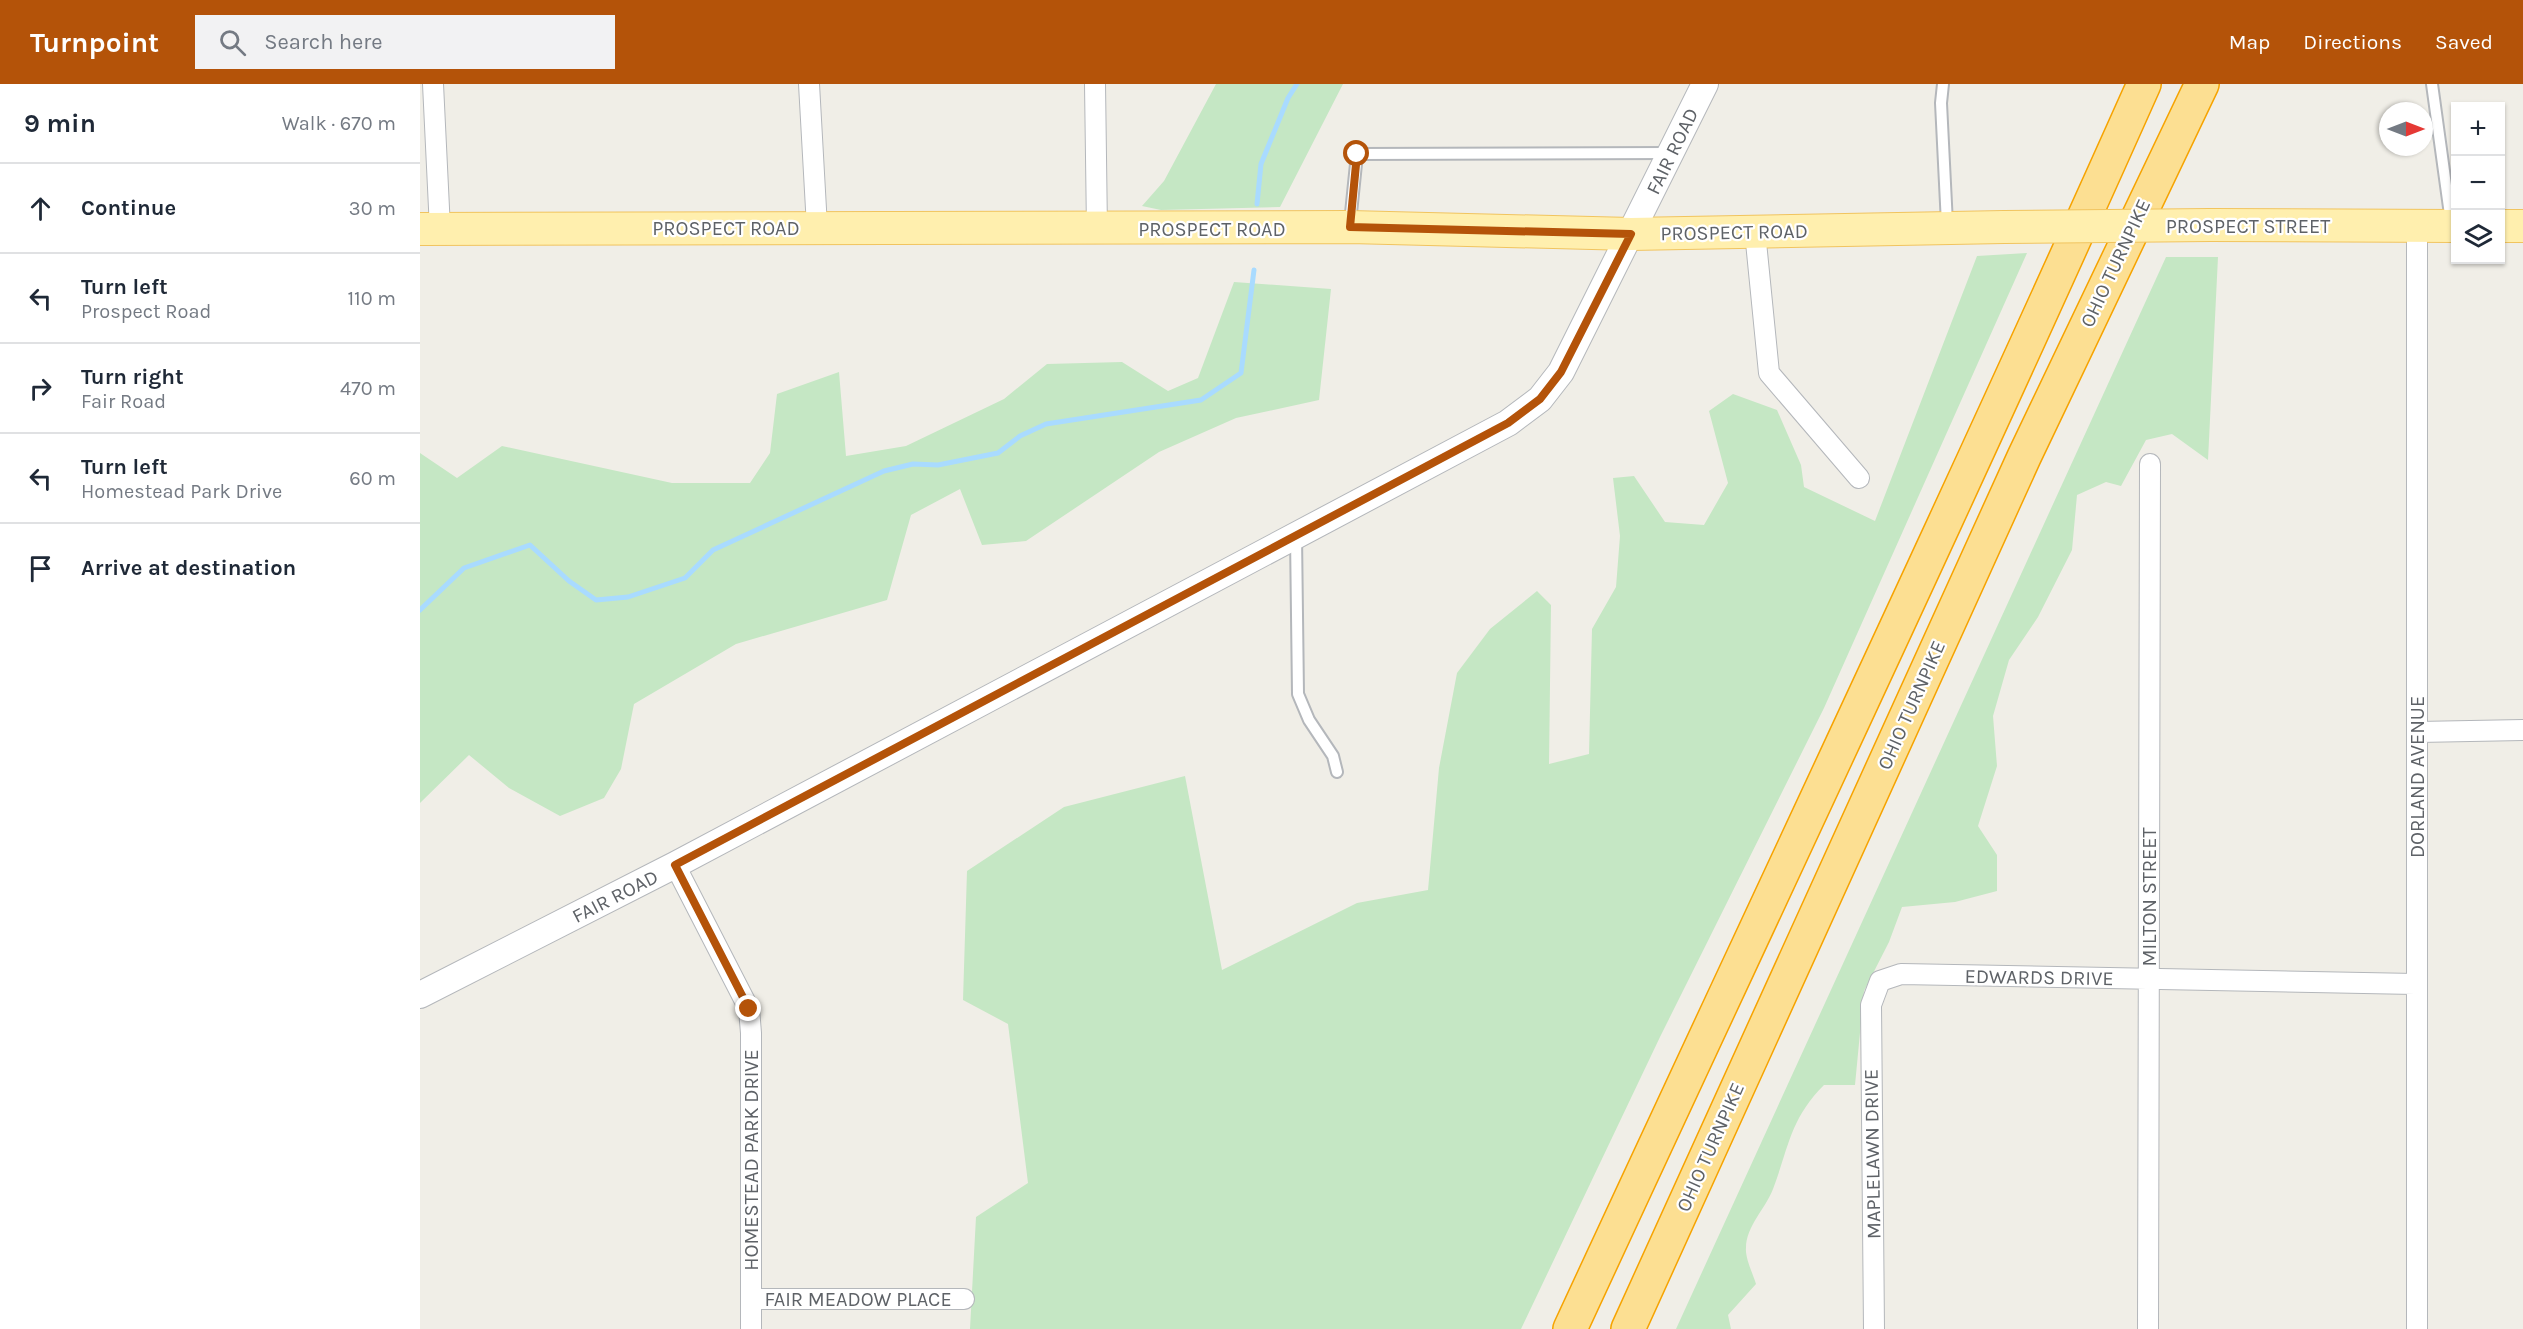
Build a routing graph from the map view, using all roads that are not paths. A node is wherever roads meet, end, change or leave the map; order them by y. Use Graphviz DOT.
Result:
graph roads {
  1 [pos="433,84"];
  2 [pos="810,84"];
  3 [pos="1095,84"];
  4 [pos="1705,84"];
  5 [pos="1942,84"];
  6 [pos="2144,84"];
  7 [pos="2202,84"];
  8 [pos="2432,84"];
  9 [pos="1671,153"];
  10 [pos="2452,210"];
  11 [pos="2417,226"];
  12 [pos="2451,226"];
  13 [pos="2505,226"];
  14 [pos="2523,226"];
  15 [pos="817,227"];
  16 [pos="1350,227"];
  17 [pos="2004,227"];
  18 [pos="1947,228"];
  19 [pos="430,229"];
  20 [pos="1097,230"];
  21 [pos="1755,232"];
  22 [pos="1631,234"];
  23 [pos="2150,464"];
  24 [pos="1859,478"];
  25 [pos="1296,535"];
  26 [pos="2523,730"];
  27 [pos="2418,732"];
  28 [pos="1337,772"];
  29 [pos="675,865"];
  30 [pos="2149,980"];
  31 [pos="1880,981"];
  32 [pos="2415,984"];
  33 [pos="420,995"];
  34 [pos="752,1299"];
  35 [pos="964,1299"];
  36 [pos="751,1329"];
  37 [pos="1570,1329"];
  38 [pos="1628,1329"];
  39 [pos="1874,1329"];
  40 [pos="2148,1329"];
  41 [pos="2417,1329"];
  1 -- 19 [label="street"];
  2 -- 15 [label="street"];
  3 -- 20 [label="street"];
  4 -- 9 [label="street, FAIR ROAD"];
  5 -- 18 [label="lane"];
  6 -- 37 [label="highway"];
  7 -- 38 [label="highway, OHIO TURNPIKE"];
  8 -- 10 [label="lane"];
  9 -- 16 [label="lane"];
  9 -- 22 [label="street, FAIR ROAD"];
  11 -- 12 [label="main road, PROSPECT STREET"];
  11 -- 17 [label="main road, PROSPECT STREET, bridge"];
  11 -- 27 [label="street, DORLAND AVENUE"];
  13 -- 14 [label="main road"];
  15 -- 19 [label="main road, PROSPECT ROAD"];
  15 -- 20 [label="main road, PROSPECT ROAD"];
  16 -- 20 [label="main road, PROSPECT ROAD"];
  16 -- 22 [label="main road, PROSPECT ROAD"];
  17 -- 18 [label="main road, PROSPECT ROAD"];
  18 -- 21 [label="main road, PROSPECT ROAD"];
  21 -- 22 [label="main road, PROSPECT ROAD"];
  21 -- 24 [label="street"];
  22 -- 25 [label="street, FAIR ROAD"];
  23 -- 30 [label="street, MILTON STREET"];
  25 -- 28 [label="lane"];
  25 -- 29 [label="street, FAIR ROAD"];
  26 -- 27 [label="street"];
  27 -- 32 [label="street, DORLAND AVENUE"];
  29 -- 33 [label="street, FAIR ROAD"];
  29 -- 34 [label="street, HOMESTEAD PARK DRIVE"];
  30 -- 31 [label="street, EDWARDS DRIVE"];
  30 -- 32 [label="street, EDWARDS DRIVE"];
  30 -- 40 [label="street, MILTON STREET"];
  31 -- 39 [label="street, MAPLELAWN DRIVE"];
  32 -- 41 [label="street, DORLAND AVENUE"];
  34 -- 35 [label="street, FAIR MEADOW PLACE"];
  34 -- 36 [label="street, HOMESTEAD PARK DRIVE"];
}
